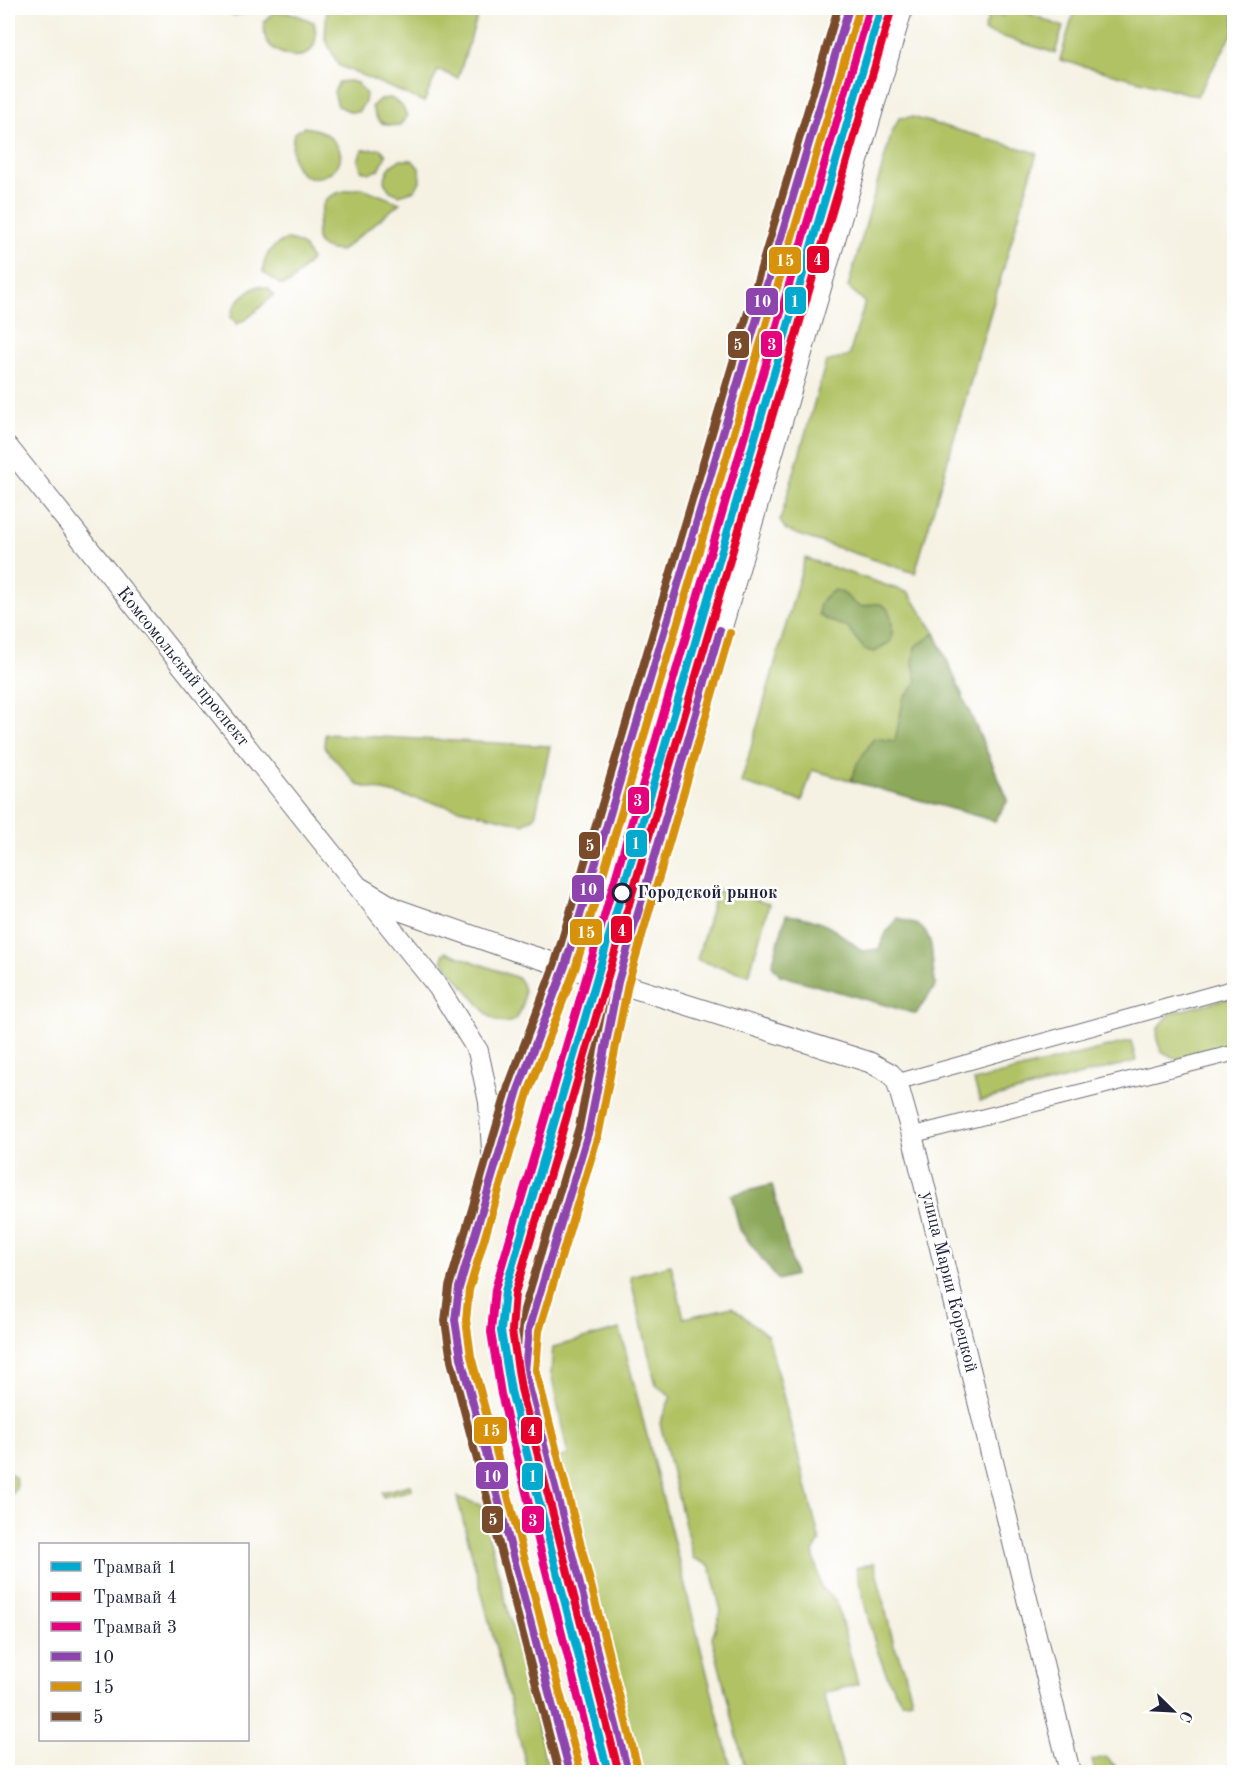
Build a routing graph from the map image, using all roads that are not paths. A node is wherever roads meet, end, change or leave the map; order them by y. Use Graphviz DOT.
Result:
graph roads {
  1 [pos="849,8"];
  2 [pos="902,8"];
  3 [pos="8,447"];
  4 [pos="359,887"];
  5 [pos="565,966"];
  6 [pos="618,982"];
  7 [pos="1234,988"];
  8 [pos="1234,1053"];
  9 [pos="897,1082"];
  10 [pos="912,1135"];
  11 [pos="494,1173"];
  12 [pos="570,1773"];
  13 [pos="628,1773"];
  14 [pos="1070,1773"];
  1 -- 5 [label="main road"];
  2 -- 6 [label="main road"];
  3 -- 4 [label="street, Комсомольский проспект"];
  4 -- 5 [label="street, Комсомольский проспект"];
  4 -- 11 [label="street, Комсомольский проспект"];
  5 -- 6 [label="street, Комсомольский проспект"];
  5 -- 11 [label="main road"];
  6 -- 9 [label="street"];
  6 -- 13 [label="main road"];
  7 -- 9 [label="street"];
  8 -- 10 [label="street"];
  9 -- 10 [label="street, улица Марии Корецкой"];
  10 -- 14 [label="street, улица Марии Корецкой"];
  11 -- 12 [label="main road"];
}
